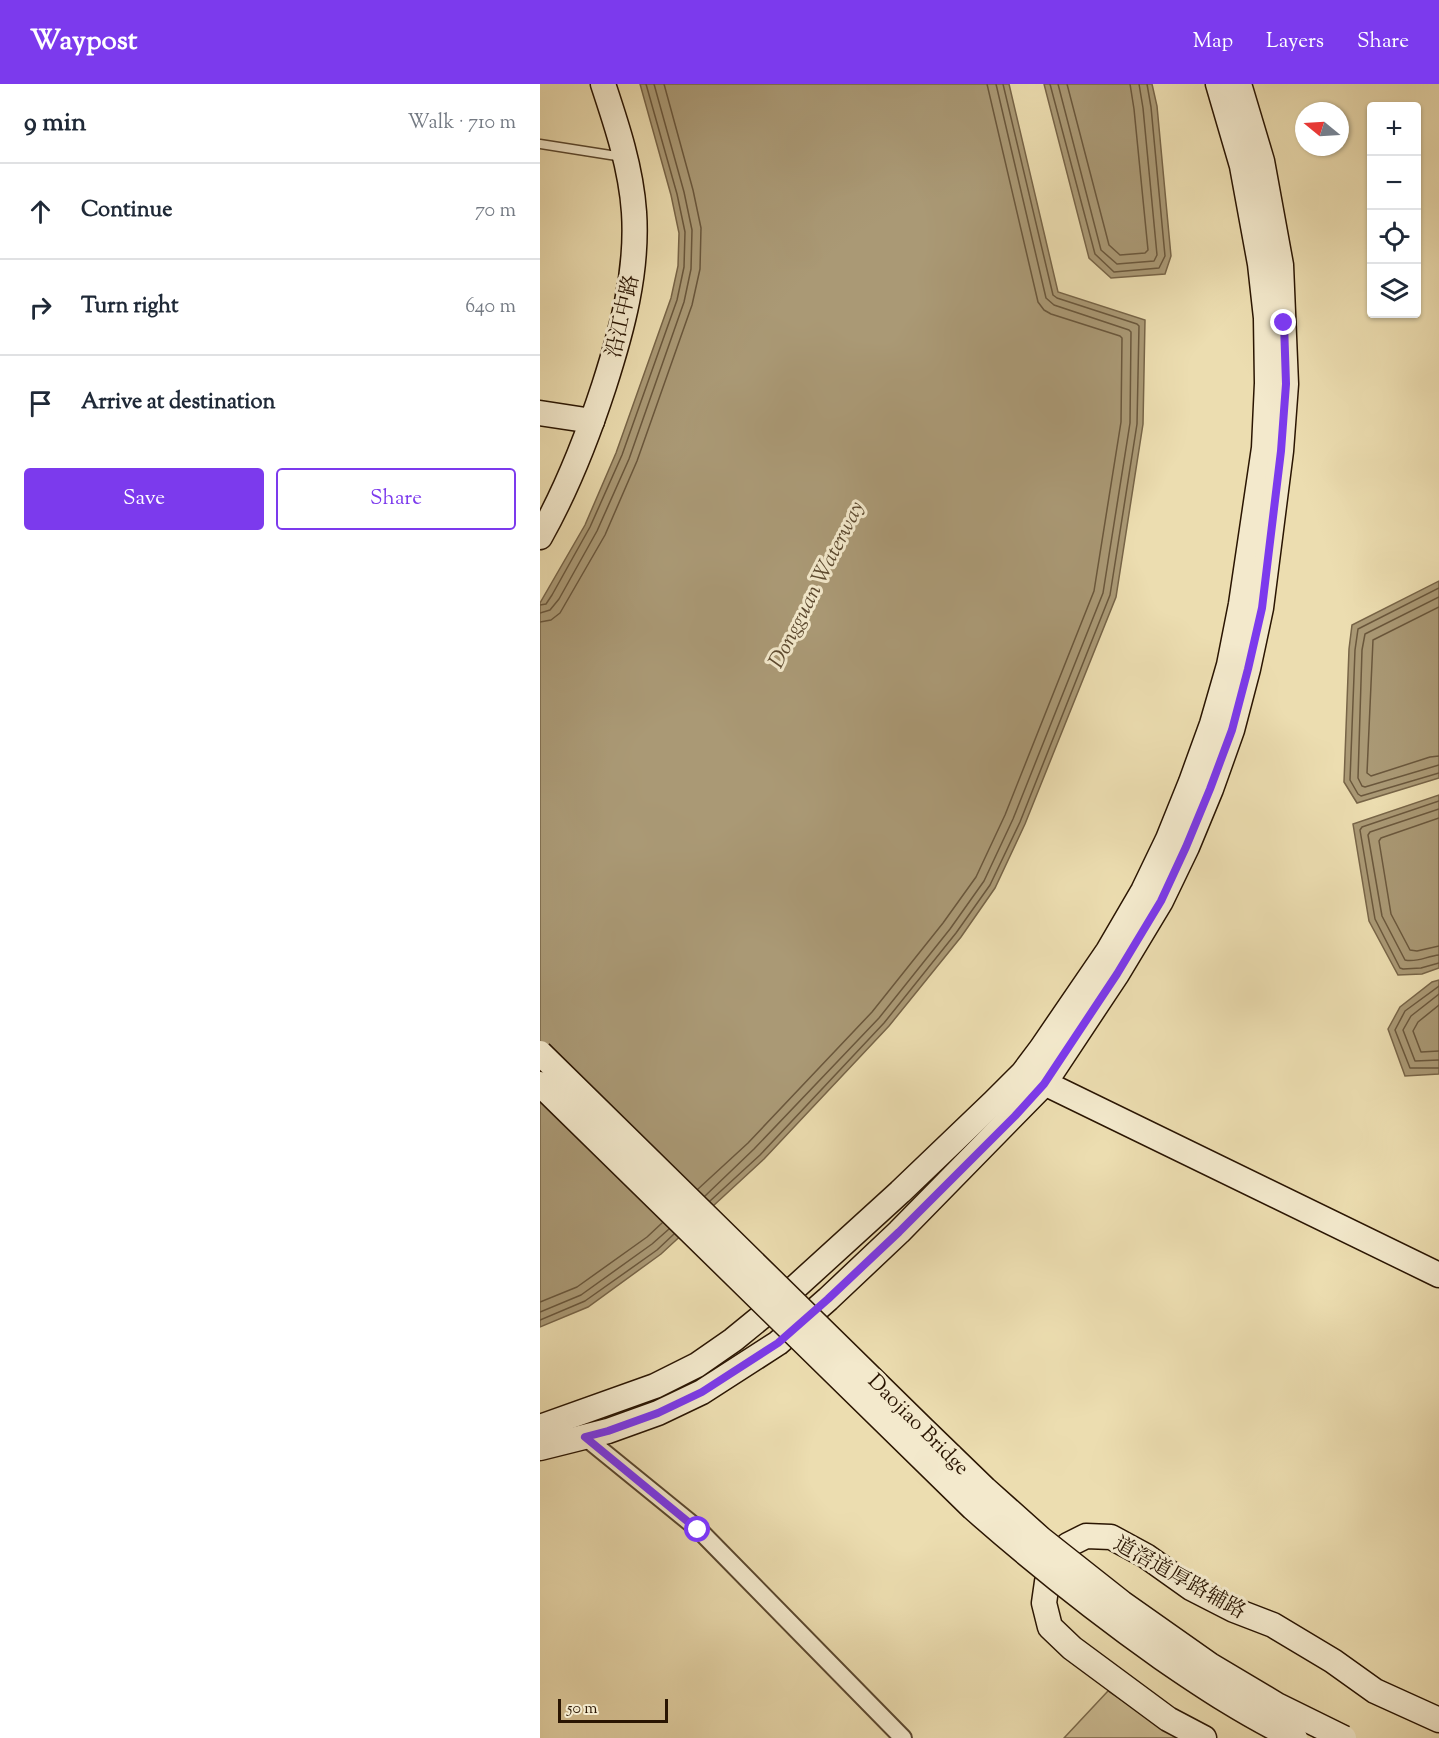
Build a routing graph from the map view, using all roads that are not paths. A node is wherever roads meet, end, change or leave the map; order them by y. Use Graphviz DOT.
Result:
graph roads {
  1 [pos="603,84"];
  2 [pos="1218,84"];
  3 [pos="1239,84"];
  4 [pos="540,144"];
  5 [pos="626,157"];
  6 [pos="540,413"];
  7 [pos="592,421"];
  8 [pos="540,537"];
  9 [pos="540,1053"];
  10 [pos="1023,1073"];
  11 [pos="540,1084"];
  12 [pos="1044,1084"];
  13 [pos="1439,1275"];
  14 [pos="540,1427"];
  15 [pos="585,1437"];
  16 [pos="540,1448"];
  17 [pos="1439,1720"];
  18 [pos="899,1737"];
  19 [pos="1204,1738"];
  20 [pos="1294,1738"];
  21 [pos="1344,1738"];
  1 -- 5 [label="street, 沿江中路"];
  2 -- 10 [label="street"];
  3 -- 12 [label="street"];
  4 -- 5 [label="lane"];
  5 -- 7 [label="street, 沿江中路"];
  6 -- 7 [label="street"];
  7 -- 8 [label="street, 沿江中路"];
  9 -- 21 [label="street, Daojiao Bridge, bridge"];
  10 -- 12 [label="street"];
  10 -- 14 [label="street"];
  11 -- 20 [label="street, Daojiao Bridge, bridge"];
  12 -- 13 [label="street"];
  12 -- 15 [label="street"];
  15 -- 16 [label="street"];
  15 -- 18 [label="street"];
  17 -- 19 [label="street, 道滘道厚路辅路"];
}
